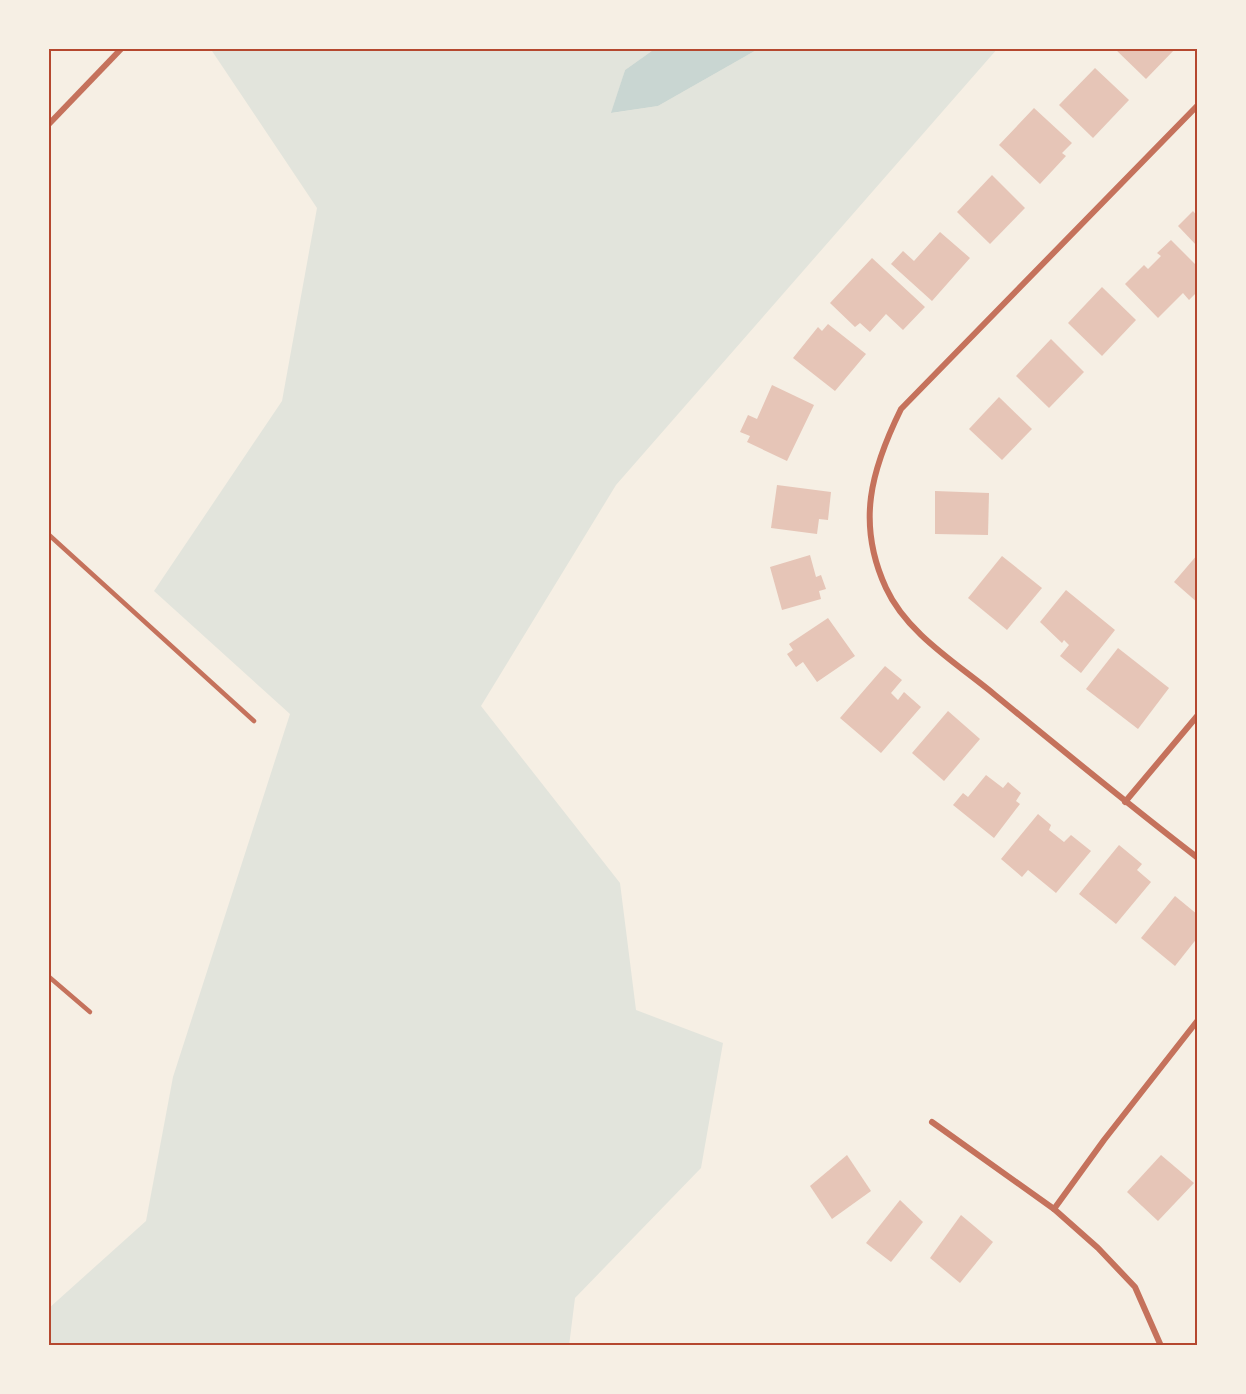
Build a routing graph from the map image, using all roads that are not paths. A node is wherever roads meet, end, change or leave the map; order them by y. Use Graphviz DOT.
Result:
graph roads {
  1 [pos="122,48"];
  2 [pos="1198,105"];
  3 [pos="48,125"];
  4 [pos="48,534"];
  5 [pos="1198,715"];
  6 [pos="254,721"];
  7 [pos="1125,802"];
  8 [pos="1198,858"];
  9 [pos="48,976"];
  10 [pos="90,1012"];
  11 [pos="1198,1020"];
  12 [pos="932,1122"];
  13 [pos="1054,1209"];
  14 [pos="1161,1346"];
  1 -- 3 [label="street"];
  2 -- 7 [label="street"];
  4 -- 6 [label="lane"];
  5 -- 7 [label="street"];
  7 -- 8 [label="street"];
  9 -- 10 [label="lane"];
  11 -- 13 [label="street"];
  12 -- 13 [label="street"];
  13 -- 14 [label="street"];
}
